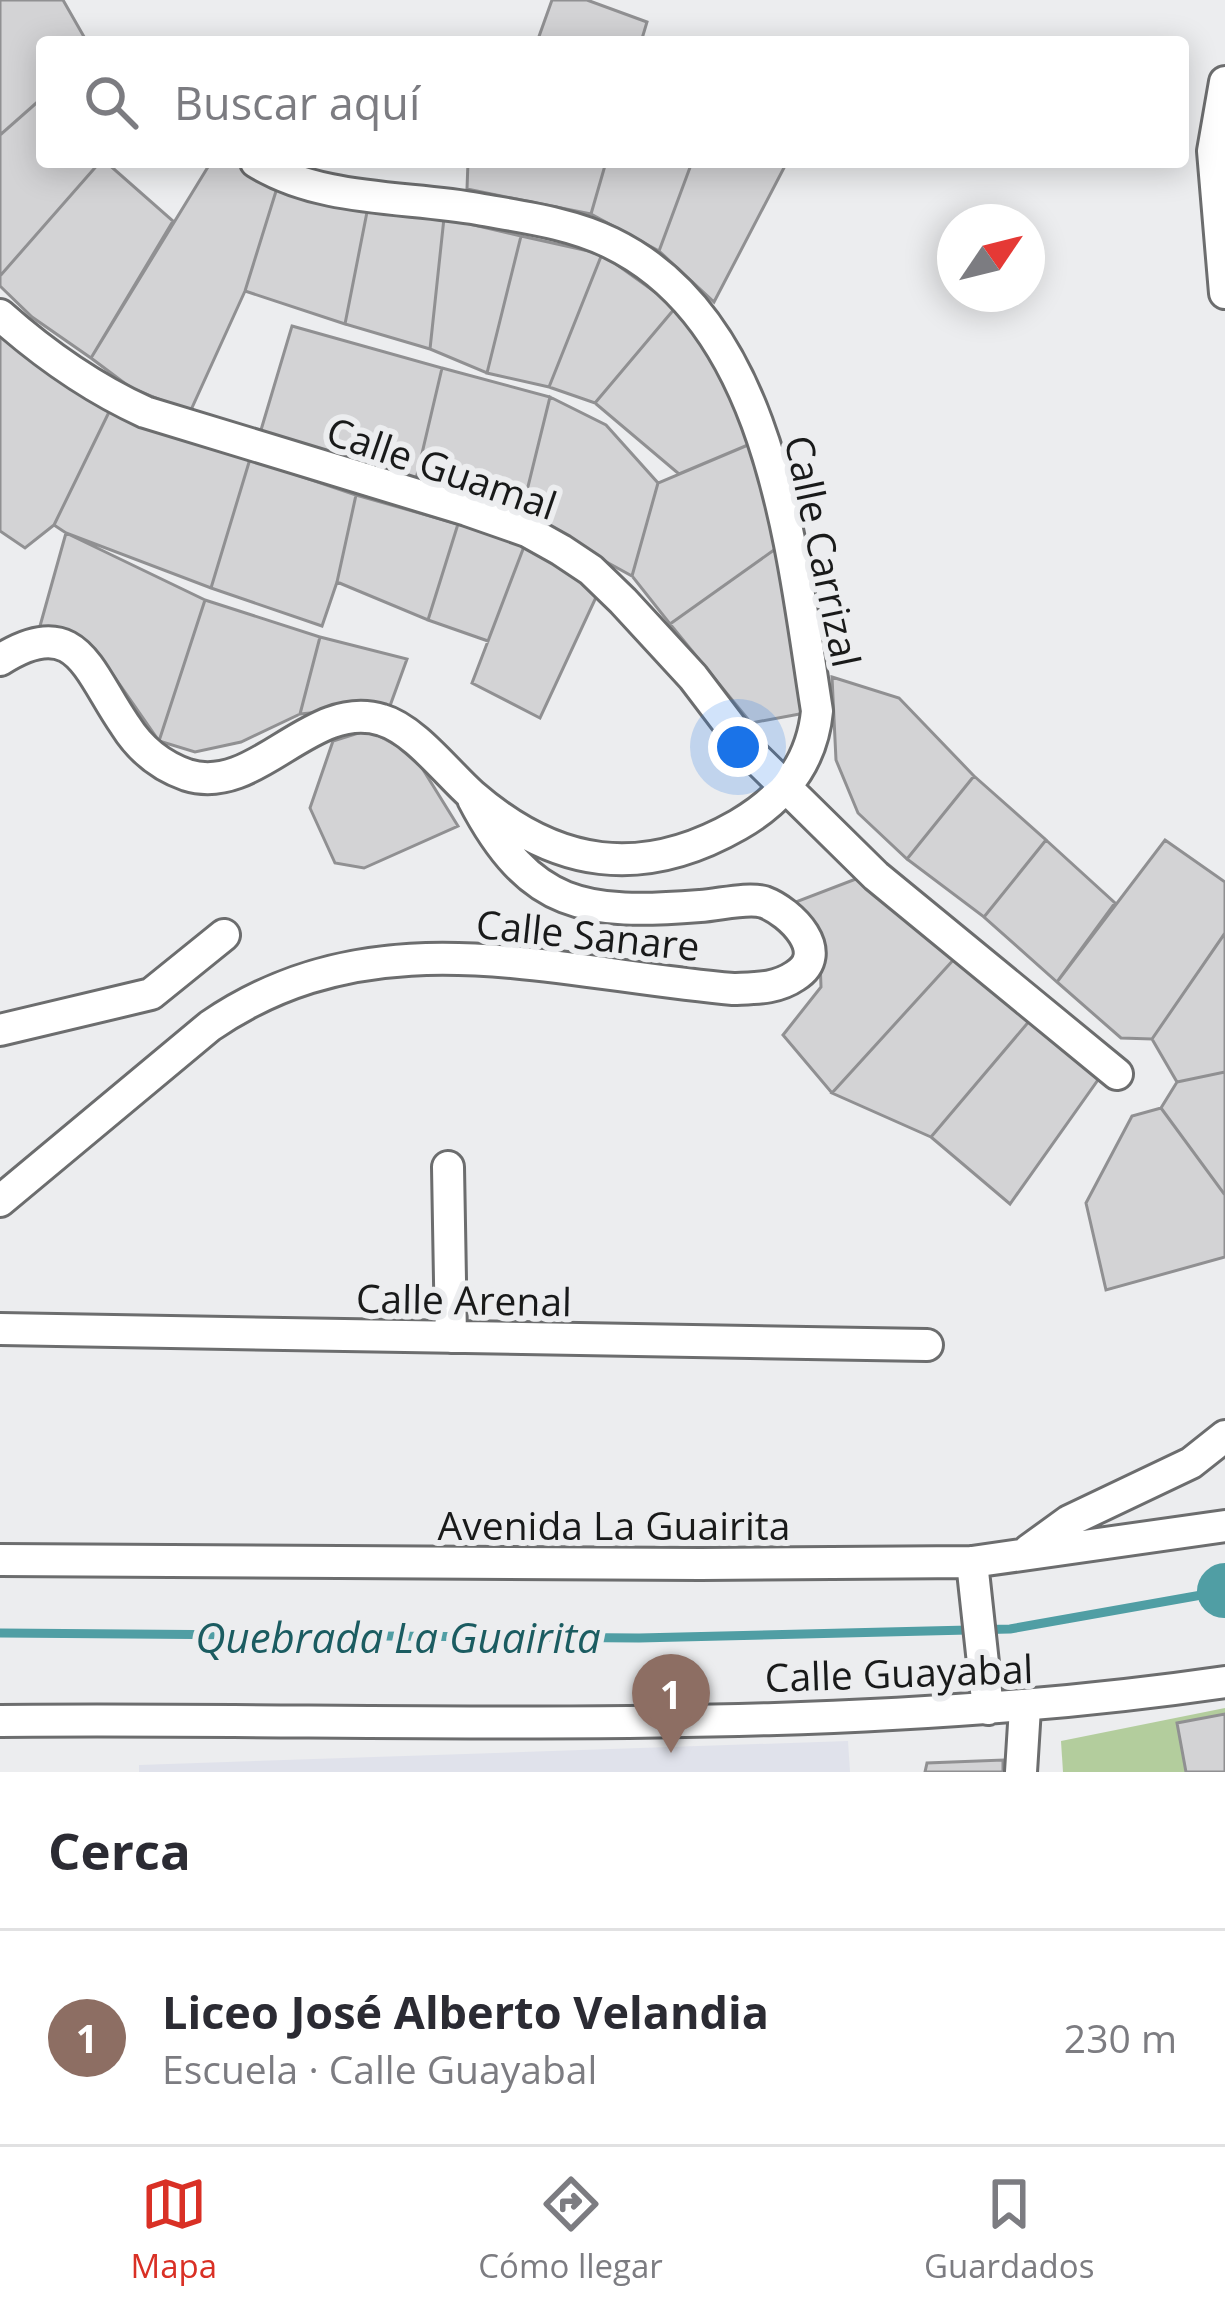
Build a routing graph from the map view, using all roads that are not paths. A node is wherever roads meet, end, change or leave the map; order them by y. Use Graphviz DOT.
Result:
graph roads {
  1 [pos="1225,82"];
  2 [pos="270,168"];
  3 [pos="1225,293"];
  4 [pos="0,315"];
  5 [pos="0,660"];
  6 [pos="785,786"];
  7 [pos="471,794"];
  8 [pos="224,935"];
  9 [pos="0,1030"];
  10 [pos="1117,1074"];
  11 [pos="448,1167"];
  12 [pos="0,1201"];
  13 [pos="0,1329"];
  14 [pos="451,1337"];
  15 [pos="927,1345"];
  16 [pos="1225,1436"];
  17 [pos="1225,1526"];
  18 [pos="1023,1554"];
  19 [pos="0,1560"];
  20 [pos="972,1562"];
  21 [pos="1225,1682"];
  22 [pos="1025,1708"];
  23 [pos="988,1709"];
  24 [pos="0,1720"];
  25 [pos="1021,1772"];
  1 -- 3 [label="street"];
  2 -- 6 [label="street, Calle Carrizal"];
  4 -- 6 [label="street, Calle Guamal"];
  5 -- 7 [label="street"];
  6 -- 7 [label="street, Calle Carrizal"];
  6 -- 10 [label="street, Calle Guamal"];
  7 -- 12 [label="street, Calle Sanare"];
  8 -- 9 [label="street"];
  11 -- 14 [label="street"];
  13 -- 14 [label="street, Calle Arenal"];
  14 -- 15 [label="street, Calle Arenal"];
  16 -- 18 [label="street"];
  17 -- 18 [label="street, Avenida La Guairita"];
  18 -- 20 [label="street, Avenida La Guairita"];
  19 -- 20 [label="street, Avenida La Guairita"];
  20 -- 23 [label="street"];
  21 -- 22 [label="street, Calle Guayabal"];
  22 -- 23 [label="street, Calle Guayabal"];
  22 -- 25 [label="street"];
  23 -- 24 [label="street, Calle Guayabal"];
}
